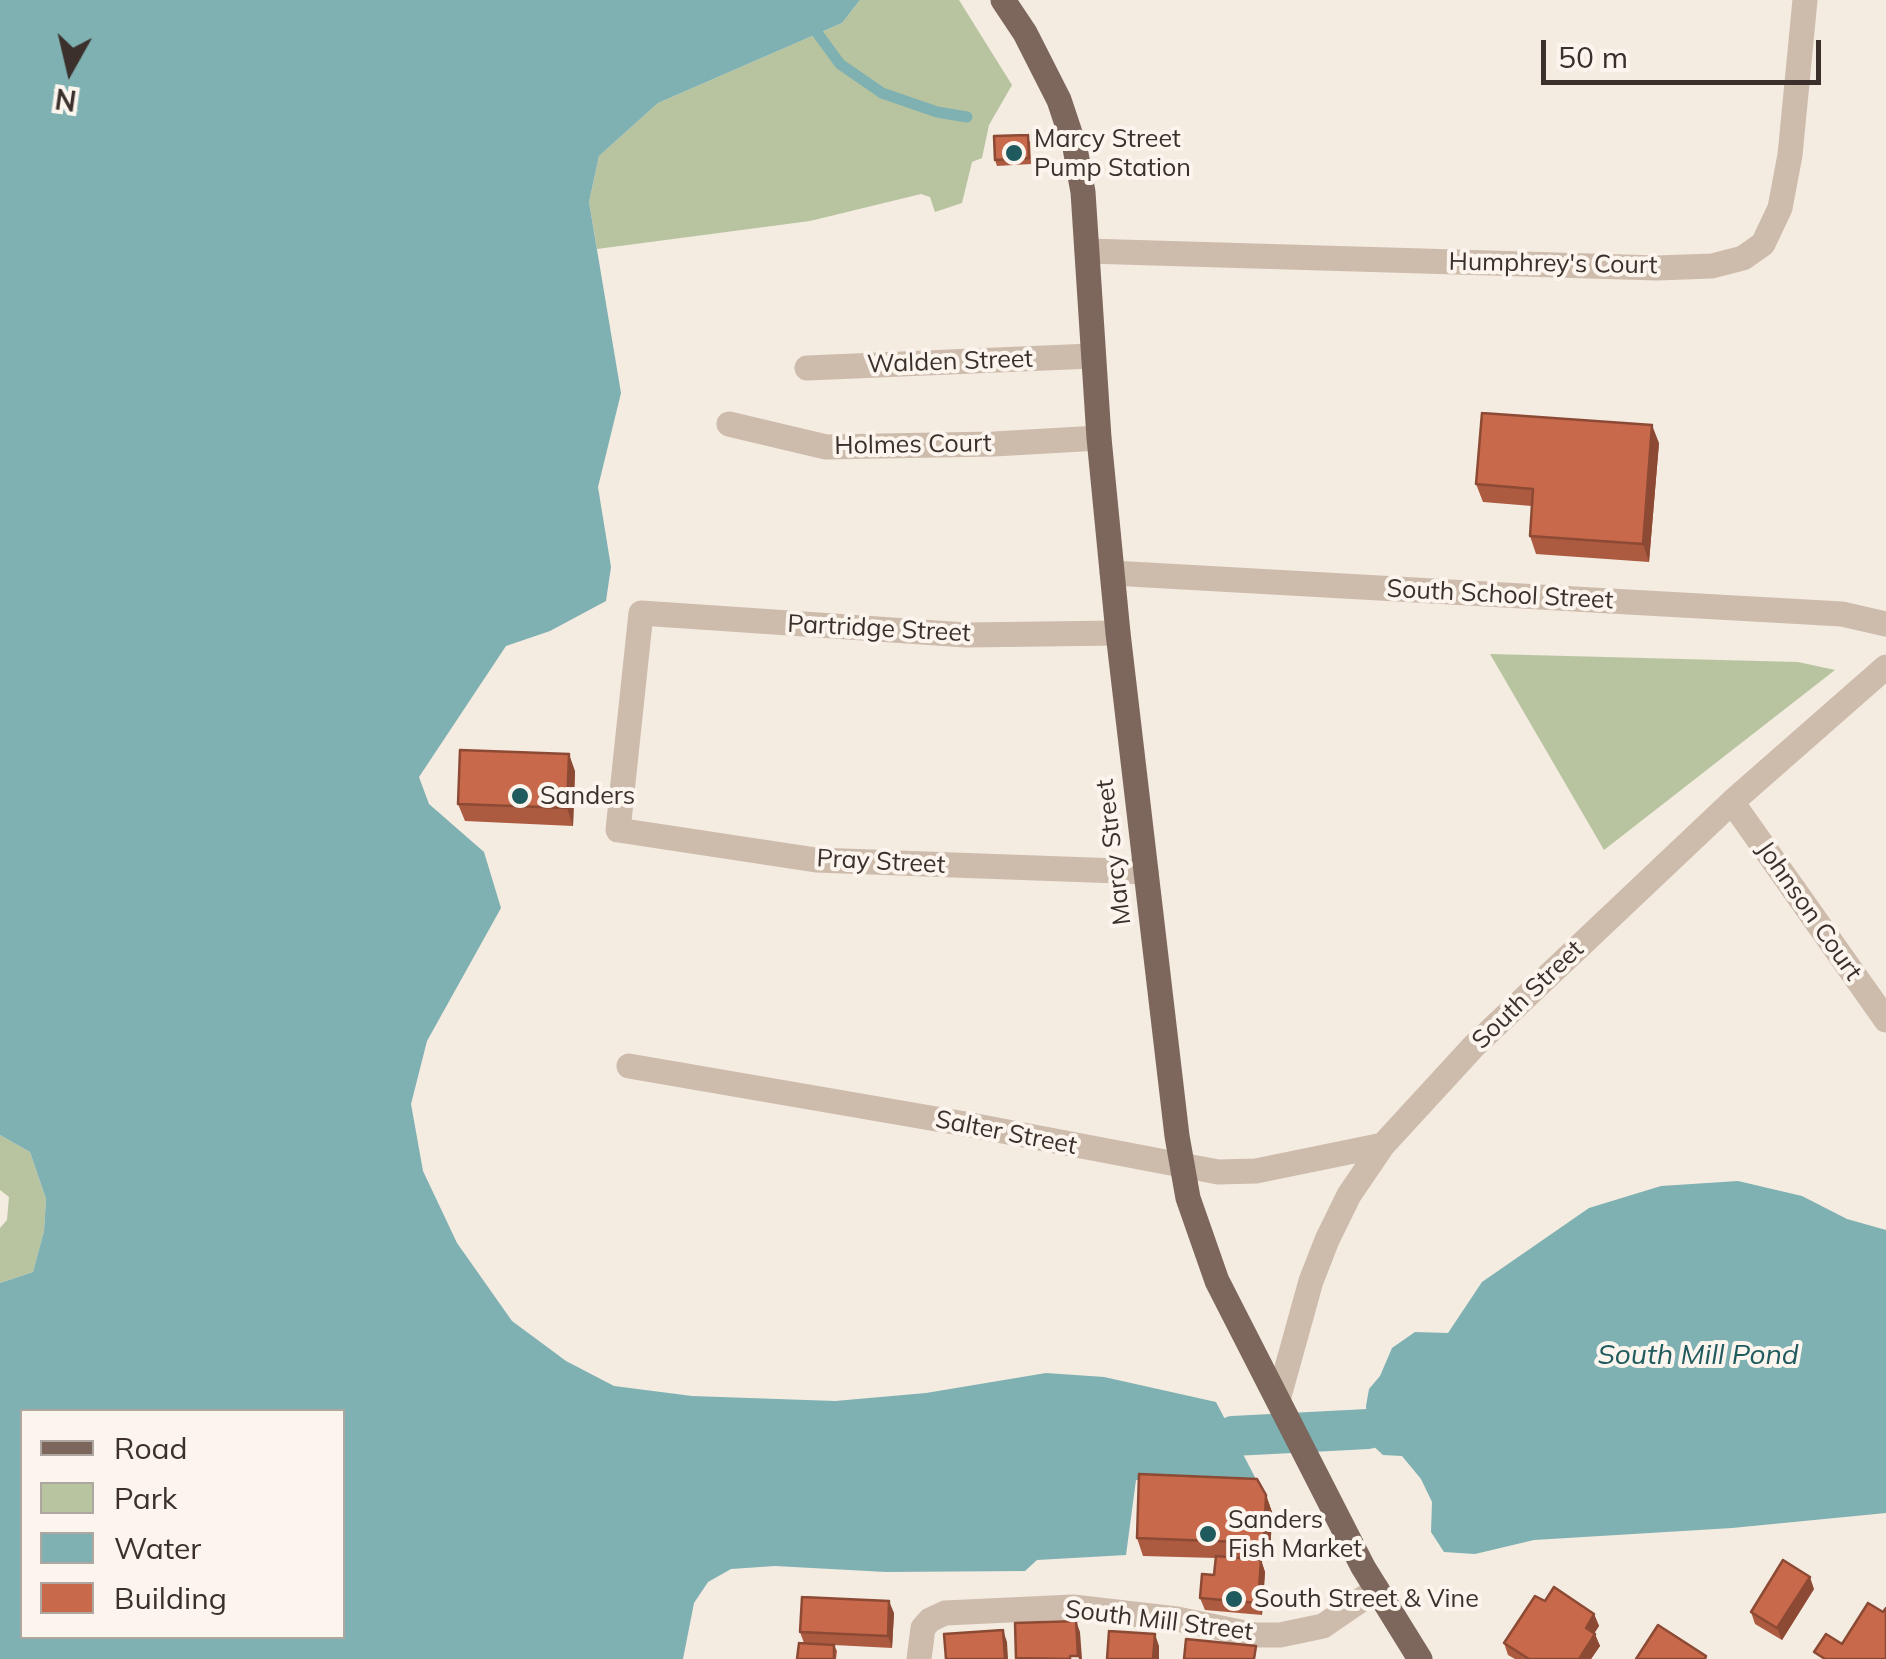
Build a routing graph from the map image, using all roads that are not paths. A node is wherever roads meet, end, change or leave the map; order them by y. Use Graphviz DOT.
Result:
graph roads {
  1 [pos="1002,0"];
  2 [pos="1805,0"];
  3 [pos="1087,251"];
  4 [pos="1092,356"];
  5 [pos="807,368"];
  6 [pos="729,424"];
  7 [pos="1099,438"];
  8 [pos="1112,573"];
  9 [pos="1886,624"];
  10 [pos="1118,633"];
  11 [pos="1886,667"];
  12 [pos="1732,802"];
  13 [pos="618,830"];
  14 [pos="1146,872"];
  15 [pos="1886,1020"];
  16 [pos="629,1066"];
  17 [pos="1383,1144"];
  18 [pos="1182,1167"];
  19 [pos="1281,1406"];
  20 [pos="1376,1589"];
  21 [pos="919,1659"];
  22 [pos="1420,1659"];
  1 -- 3 [label="main road, Marcy Street"];
  2 -- 3 [label="street, Humphrey's Court"];
  3 -- 4 [label="main road, Marcy Street"];
  4 -- 5 [label="street, Walden Street"];
  4 -- 7 [label="main road, Marcy Street"];
  6 -- 7 [label="street, Holmes Court"];
  7 -- 8 [label="main road, Marcy Street"];
  8 -- 9 [label="street, South School Street"];
  8 -- 10 [label="main road, Marcy Street"];
  10 -- 13 [label="street, Partridge Street"];
  10 -- 14 [label="main road, Marcy Street"];
  11 -- 12 [label="street, South Street"];
  12 -- 15 [label="street, Johnson Court"];
  12 -- 17 [label="street, South Street"];
  13 -- 14 [label="street, Pray Street"];
  14 -- 18 [label="main road, Marcy Street"];
  16 -- 18 [label="street, Salter Street"];
  17 -- 18 [label="street, Salter Street"];
  17 -- 19 [label="street, South Street"];
  18 -- 19 [label="main road, Marcy Street"];
  19 -- 20 [label="main road, Marcy Street"];
  20 -- 21 [label="street, South Mill Street"];
  20 -- 22 [label="main road, Marcy Street"];
}
